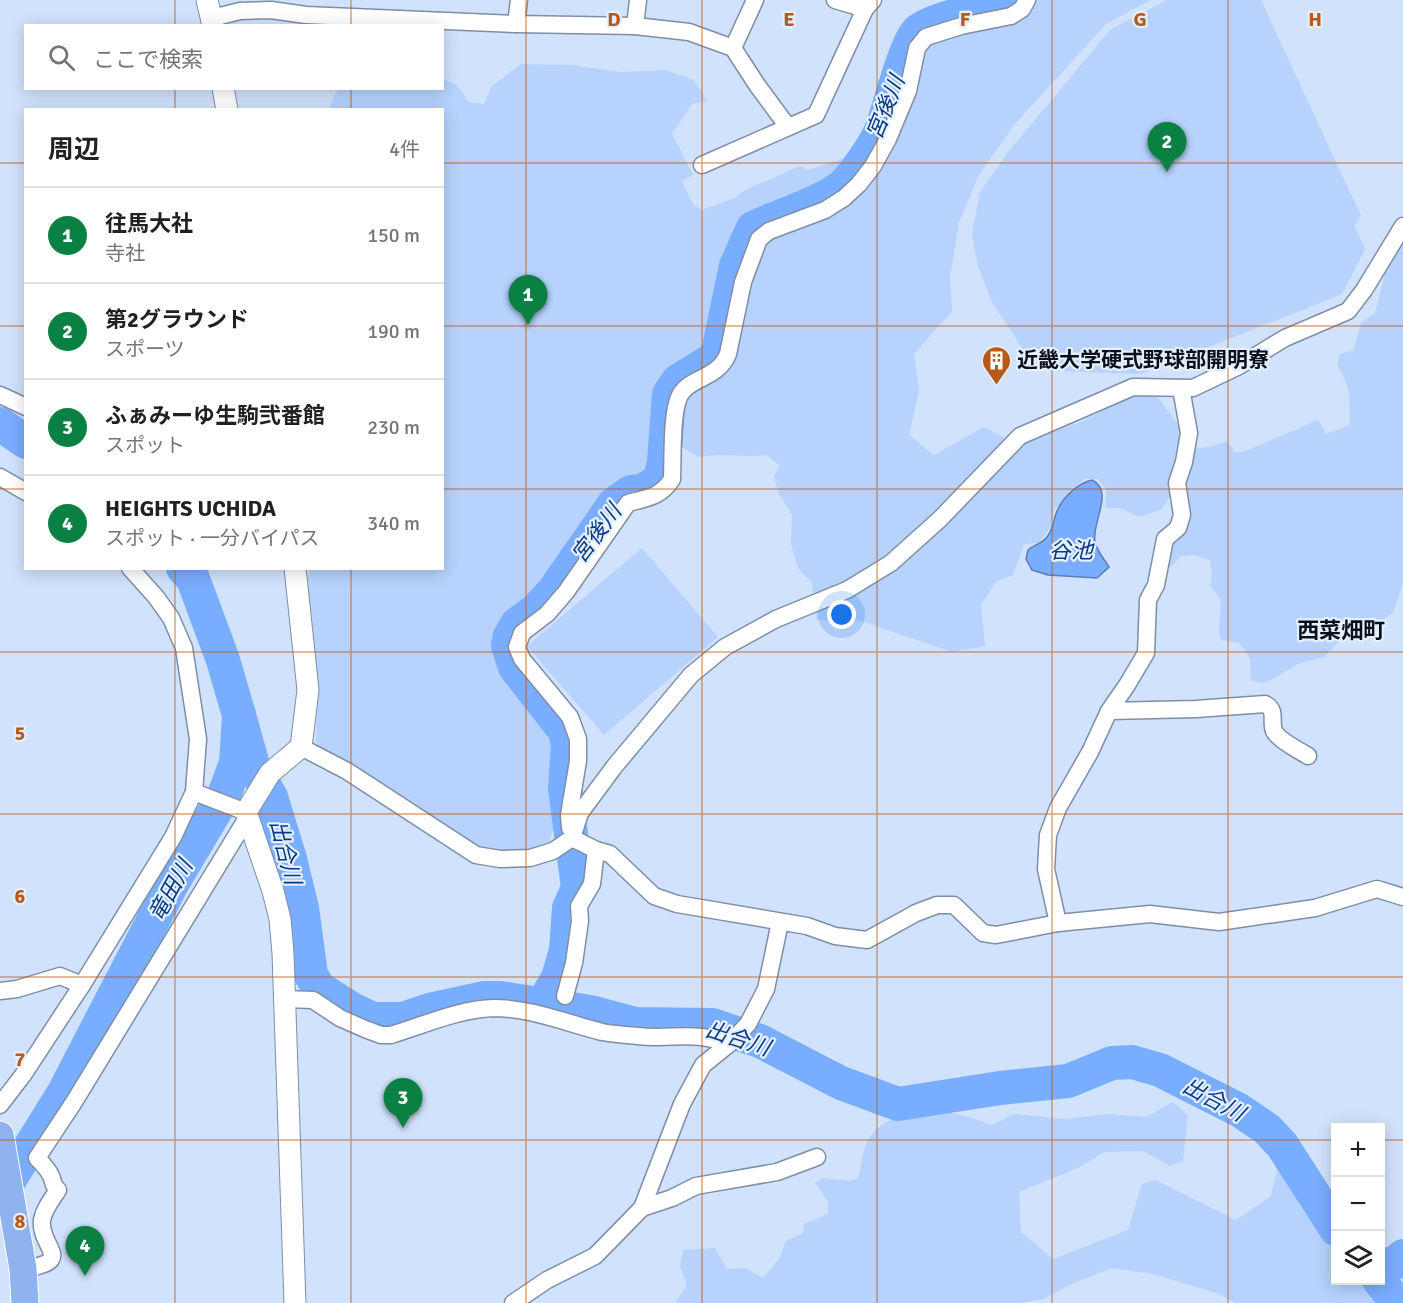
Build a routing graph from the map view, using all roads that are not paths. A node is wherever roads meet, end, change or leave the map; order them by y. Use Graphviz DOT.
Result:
graph roads {
  1 [pos="519,0"];
  2 [pos="638,0"];
  3 [pos="755,0"];
  4 [pos="835,0"];
  5 [pos="1028,0"];
  6 [pos="869,4"];
  7 [pos="210,14"];
  8 [pos="516,24"];
  9 [pos="635,26"];
  10 [pos="733,48"];
  11 [pos="223,90"];
  12 [pos="227,108"];
  13 [pos="788,127"];
  14 [pos="702,165"];
  15 [pos="1403,226"];
  16 [pos="1181,388"];
  17 [pos="0,396"];
  18 [pos="24,406"];
  19 [pos="0,477"];
  20 [pos="24,491"];
  21 [pos="132,570"];
  22 [pos="295,570"];
  23 [pos="1109,711"];
  24 [pos="301,747"];
  25 [pos="1308,756"];
  26 [pos="195,792"];
  27 [pos="249,809"];
  28 [pos="572,838"];
  29 [pos="596,850"];
  30 [pos="1403,897"];
  31 [pos="780,922"];
  32 [pos="1058,923"];
  33 [pos="82,984"];
  34 [pos="0,991"];
  35 [pos="565,996"];
  36 [pos="285,999"];
  37 [pos="729,1044"];
  38 [pos="0,1105"];
  39 [pos="0,1135"];
  40 [pos="817,1157"];
  41 [pos="642,1208"];
  42 [pos="23,1269"];
  43 [pos="25,1303"];
  44 [pos="295,1303"];
  45 [pos="513,1303"];
  1 -- 8 [label="street"];
  2 -- 9 [label="street"];
  3 -- 10 [label="street"];
  4 -- 6 [label="street"];
  5 -- 28 [label="street"];
  6 -- 13 [label="street"];
  7 -- 8 [label="street"];
  8 -- 9 [label="street"];
  9 -- 10 [label="street"];
  10 -- 13 [label="street"];
  11 -- 12 [label="street"];
  13 -- 14 [label="street"];
  15 -- 16 [label="street"];
  16 -- 23 [label="street"];
  16 -- 28 [label="street"];
  17 -- 18 [label="street"];
  19 -- 20 [label="street"];
  21 -- 26 [label="street"];
  22 -- 24 [label="street"];
  23 -- 25 [label="street"];
  23 -- 32 [label="street"];
  24 -- 27 [label="street"];
  24 -- 28 [label="street"];
  26 -- 27 [label="street"];
  26 -- 33 [label="street"];
  27 -- 36 [label="street"];
  27 -- 42 [label="street"];
  28 -- 29 [label="street"];
  29 -- 31 [label="street"];
  29 -- 35 [label="street"];
  30 -- 32 [label="street"];
  31 -- 32 [label="street"];
  31 -- 37 [label="street"];
  33 -- 34 [label="street"];
  33 -- 38 [label="street"];
  36 -- 37 [label="street"];
  36 -- 44 [label="street"];
  37 -- 41 [label="street"];
  39 -- 42 [label="highway"];
  40 -- 41 [label="street"];
  41 -- 45 [label="street"];
  42 -- 43 [label="highway"];
}
